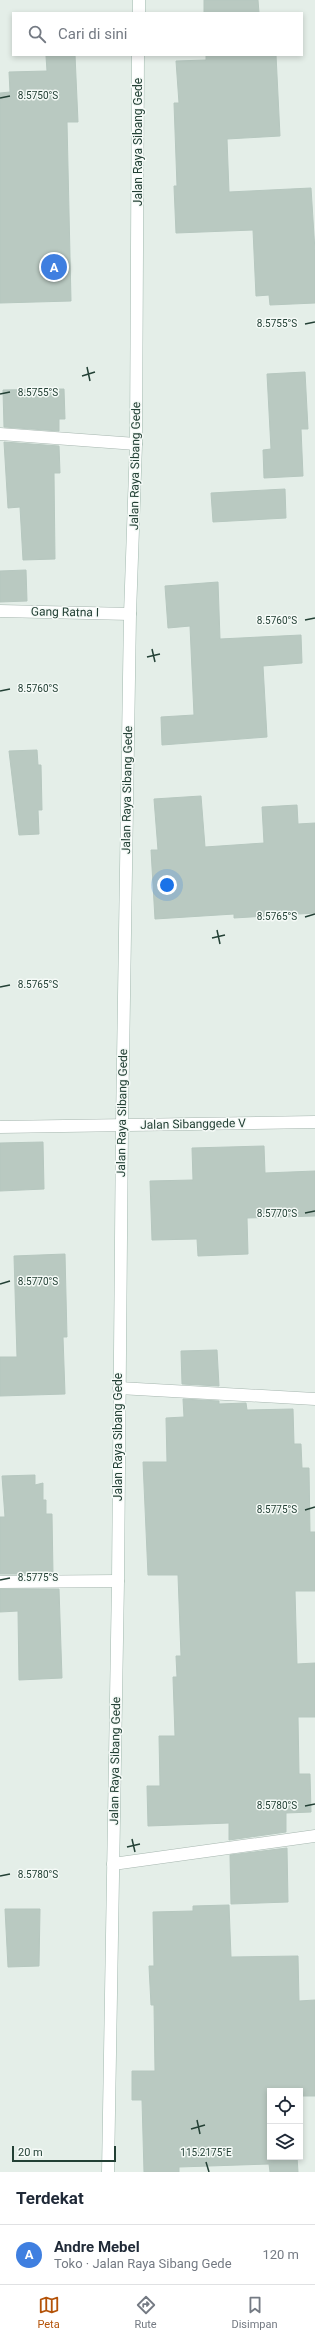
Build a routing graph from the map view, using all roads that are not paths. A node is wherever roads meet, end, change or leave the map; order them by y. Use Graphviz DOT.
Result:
graph roads {
  1 [pos="139,0"];
  2 [pos="139,12"];
  3 [pos="138,56"];
  4 [pos="0,434"];
  5 [pos="136,444"];
  6 [pos="0,611"];
  7 [pos="130,614"];
  8 [pos="315,1122"];
  9 [pos="122,1125"];
  10 [pos="0,1127"];
  11 [pos="118,1388"];
  12 [pos="315,1399"];
  13 [pos="118,1581"];
  14 [pos="0,1582"];
  15 [pos="315,1836"];
  16 [pos="113,1864"];
  17 [pos="108,2172"];
  1 -- 2 [label="main road"];
  3 -- 5 [label="main road, Jalan Raya Sibang Gede"];
  4 -- 5 [label="main road"];
  5 -- 7 [label="main road, Jalan Raya Sibang Gede"];
  6 -- 7 [label="main road, Gang Ratna I"];
  7 -- 9 [label="main road, Jalan Raya Sibang Gede"];
  8 -- 9 [label="main road, Jalan Sibanggede V"];
  9 -- 10 [label="main road, Jalan Sibanggede V"];
  9 -- 11 [label="main road, Jalan Raya Sibang Gede"];
  11 -- 12 [label="main road"];
  11 -- 13 [label="main road, Jalan Raya Sibang Gede"];
  13 -- 14 [label="main road"];
  13 -- 16 [label="main road, Jalan Raya Sibang Gede"];
  15 -- 16 [label="main road"];
  16 -- 17 [label="main road, Jalan Raya Sibang Gede"];
}
